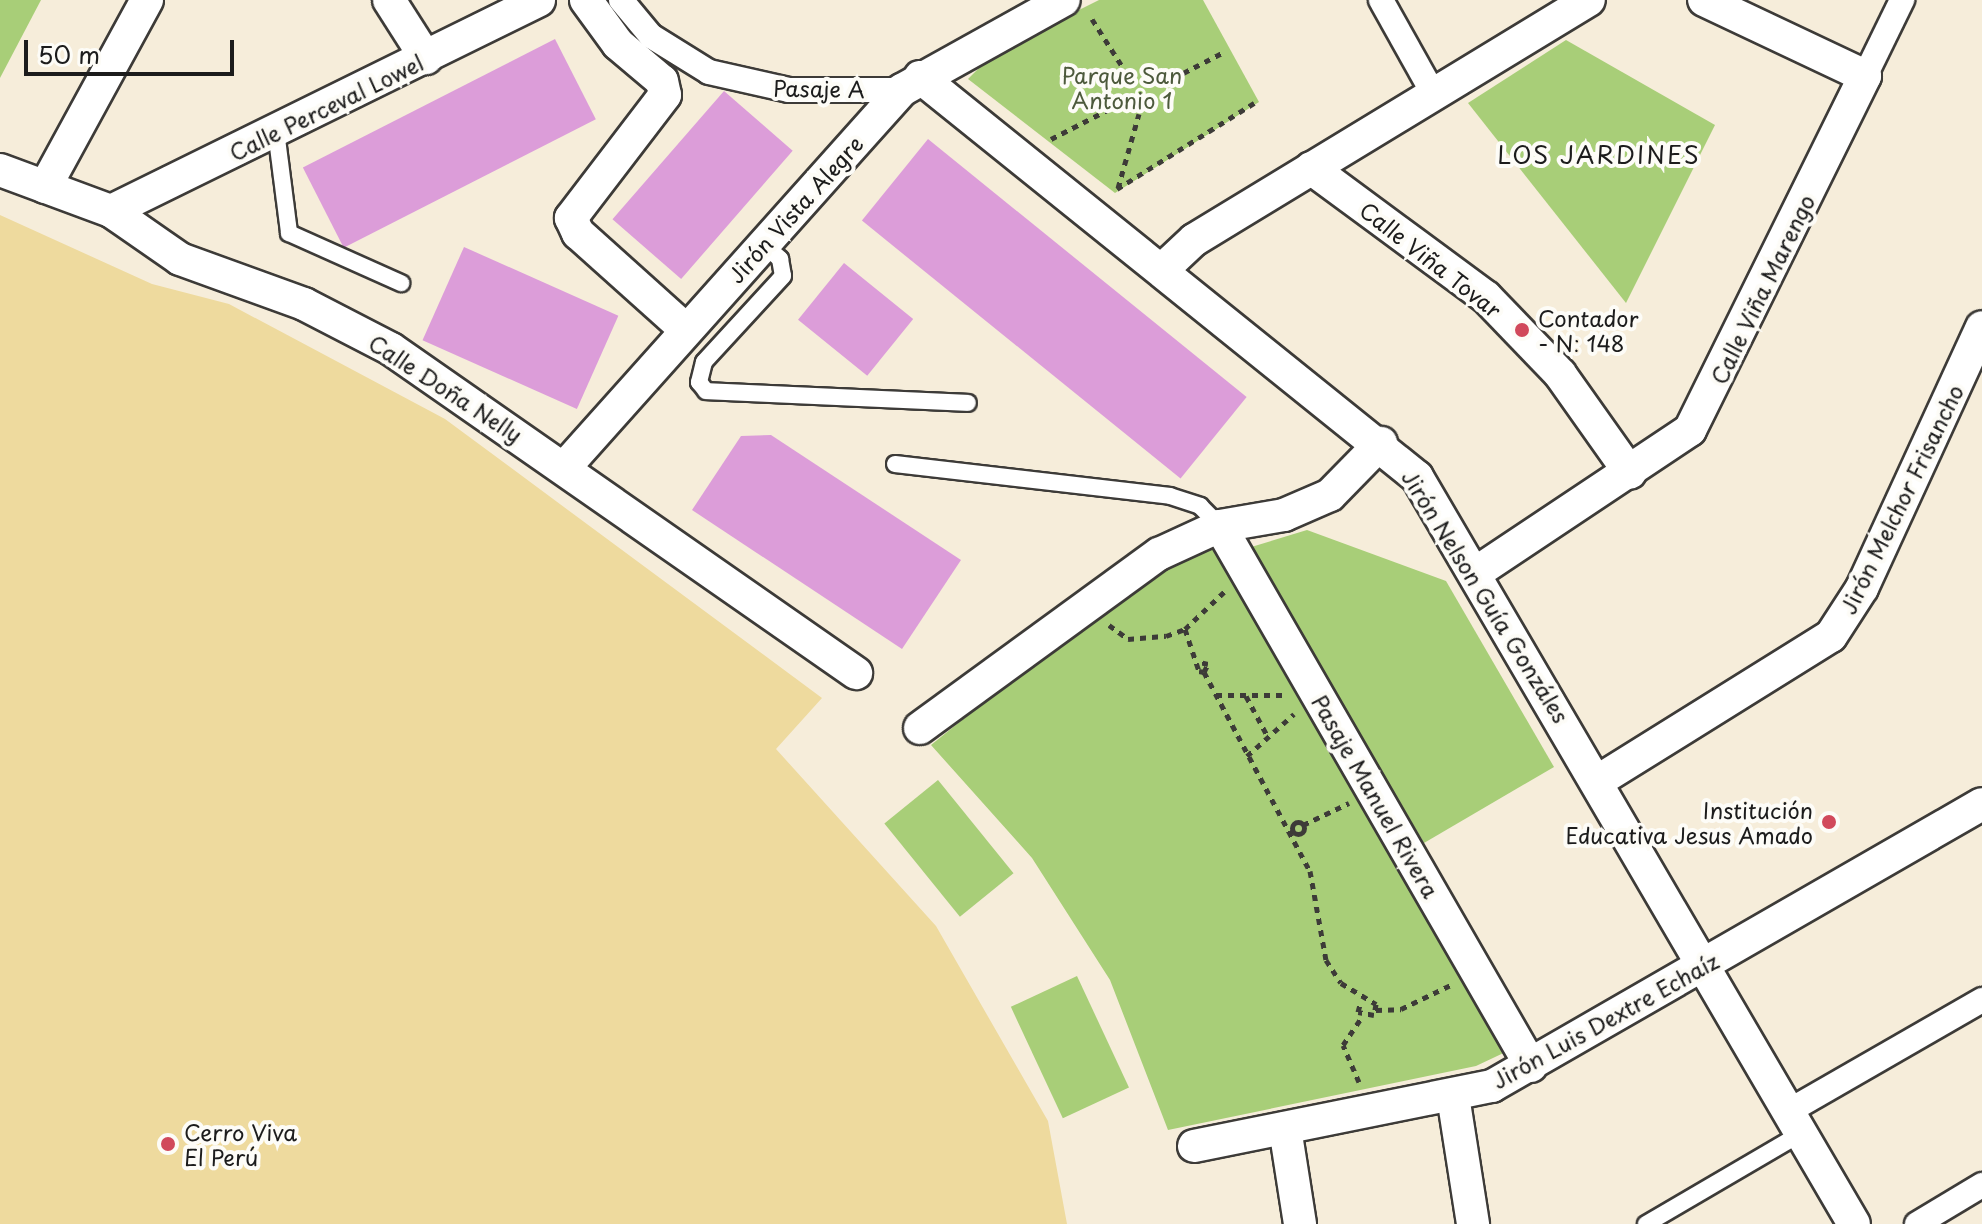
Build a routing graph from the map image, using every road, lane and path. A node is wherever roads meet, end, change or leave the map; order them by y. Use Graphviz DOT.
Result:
graph roads {
  1 [pos="147,0"];
  2 [pos="389,0"];
  3 [pos="539,0"];
  4 [pos="586,0"];
  5 [pos="621,0"];
  6 [pos="1064,0"];
  7 [pos="1381,0"];
  8 [pos="1589,0"];
  9 [pos="1704,0"];
  10 [pos="1902,0"];
  11 [pos="1092,19"];
  12 [pos="1222,53"];
  13 [pos="426,58"];
  14 [pos="1865,76"];
  15 [pos="1129,77"];
  16 [pos="911,83"];
  17 [pos="1162,84"];
  18 [pos="1434,95"];
  19 [pos="1123,102"];
  20 [pos="1254,103"];
  21 [pos="1139,114"];
  22 [pos="276,131"];
  23 [pos="1051,139"];
  24 [pos="1311,168"];
  25 [pos="0,170"];
  26 [pos="45,187"];
  27 [pos="111,211"];
  28 [pos="763,244"];
  29 [pos="1162,270"];
  30 [pos="401,283"];
  31 [pos="1982,327"];
  32 [pos="686,330"];
  33 [pos="968,403"];
  34 [pos="1381,443"];
  35 [pos="895,464"];
  36 [pos="565,467"];
  37 [pos="1630,473"];
  38 [pos="1220,526"];
  39 [pos="1477,572"];
  40 [pos="1229,587"];
  41 [pos="1102,614"];
  42 [pos="1185,629"];
  43 [pos="856,673"];
  44 [pos="1292,689"];
  45 [pos="1216,695"];
  46 [pos="1246,696"];
  47 [pos="1300,709"];
  48 [pos="920,728"];
  49 [pos="1268,737"];
  50 [pos="1247,756"];
  51 [pos="1598,781"];
  52 [pos="1365,795"];
  53 [pos="1982,804"];
  54 [pos="1290,833"];
  55 [pos="1704,964"];
  56 [pos="1463,973"];
  57 [pos="1982,1000"];
  58 [pos="1361,1001"];
  59 [pos="1376,1010"];
  60 [pos="1362,1017"];
  61 [pos="1531,1066"];
  62 [pos="1376,1084"];
  63 [pos="1362,1087"];
  64 [pos="1346,1090"];
  65 [pos="1453,1096"];
  66 [pos="1795,1122"];
  67 [pos="1285,1128"];
  68 [pos="1194,1146"];
  69 [pos="1982,1185"];
  70 [pos="1300,1224"];
  71 [pos="1473,1224"];
  72 [pos="1646,1224"];
  73 [pos="1854,1224"];
  74 [pos="1917,1224"];
  1 -- 26 [label="street"];
  2 -- 13 [label="street"];
  3 -- 13 [label="street, Calle Perceval Lowel"];
  4 -- 32 [label="street"];
  5 -- 16 [label="street, Pasaje A"];
  6 -- 16 [label="street, Jirón Vista Alegre"];
  7 -- 18 [label="street"];
  8 -- 18 [label="street"];
  9 -- 14 [label="street"];
  10 -- 14 [label="street"];
  11 -- 15 [label="path"];
  12 -- 17 [label="path"];
  13 -- 22 [label="street, Calle Perceval Lowel"];
  14 -- 37 [label="street, Calle Viña Marengo"];
  16 -- 28 [label="street, Jirón Vista Alegre"];
  16 -- 29 [label="street, Jirón Nelson Guía Gonzáles"];
  18 -- 24 [label="street"];
  19 -- 23 [label="path"];
  20 -- 21 [label="path"];
  22 -- 27 [label="street, Calle Perceval Lowel"];
  22 -- 30 [label="lane"];
  24 -- 29 [label="street"];
  24 -- 37 [label="street, Calle Viña Tovar"];
  25 -- 26 [label="street, Calle Doña Nelly"];
  26 -- 27 [label="street, Calle Doña Nelly"];
  27 -- 36 [label="street, Calle Doña Nelly"];
  28 -- 32 [label="street, Jirón Vista Alegre"];
  28 -- 33 [label="lane"];
  29 -- 34 [label="street, Jirón Nelson Guía Gonzáles"];
  31 -- 51 [label="street, Jirón Melchor Frisancho"];
  32 -- 36 [label="street, Jirón Vista Alegre"];
  34 -- 38 [label="street"];
  34 -- 39 [label="street, Jirón Nelson Guía Gonzáles"];
  35 -- 38 [label="lane"];
  36 -- 43 [label="street, Calle Doña Nelly"];
  37 -- 39 [label="street, Calle Viña Marengo"];
  38 -- 48 [label="street"];
  38 -- 61 [label="street, Pasaje Manuel Rivera"];
  39 -- 51 [label="street, Jirón Nelson Guía Gonzáles"];
  40 -- 42 [label="path"];
  41 -- 42 [label="path"];
  42 -- 45 [label="path"];
  44 -- 46 [label="path"];
  45 -- 46 [label="path"];
  45 -- 50 [label="path"];
  46 -- 49 [label="path"];
  47 -- 49 [label="path"];
  49 -- 50 [label="path"];
  50 -- 54 [label="path"];
  51 -- 55 [label="street, Jirón Nelson Guía Gonzáles"];
  52 -- 54 [label="path"];
  53 -- 55 [label="street, Jirón Luis Dextre Echaíz"];
  54 -- 58 [label="path"];
  55 -- 61 [label="street, Jirón Luis Dextre Echaíz"];
  55 -- 66 [label="street, Jirón Nelson Guía Gonzáles"];
  56 -- 59 [label="path"];
  57 -- 66 [label="street"];
  58 -- 59 [label="path"];
  58 -- 60 [label="path"];
  59 -- 60 [label="path"];
  60 -- 63 [label="path"];
  61 -- 65 [label="street, Jirón Luis Dextre Echaíz"];
  62 -- 63 [label="path"];
  63 -- 64 [label="path"];
  65 -- 67 [label="street, Jirón Luis Dextre Echaíz"];
  65 -- 71 [label="street"];
  66 -- 72 [label="lane"];
  66 -- 73 [label="street, Jirón Nelson Guía Gonzáles"];
  67 -- 68 [label="street, Jirón Luis Dextre Echaíz"];
  67 -- 70 [label="street"];
  69 -- 74 [label="street"];
}
